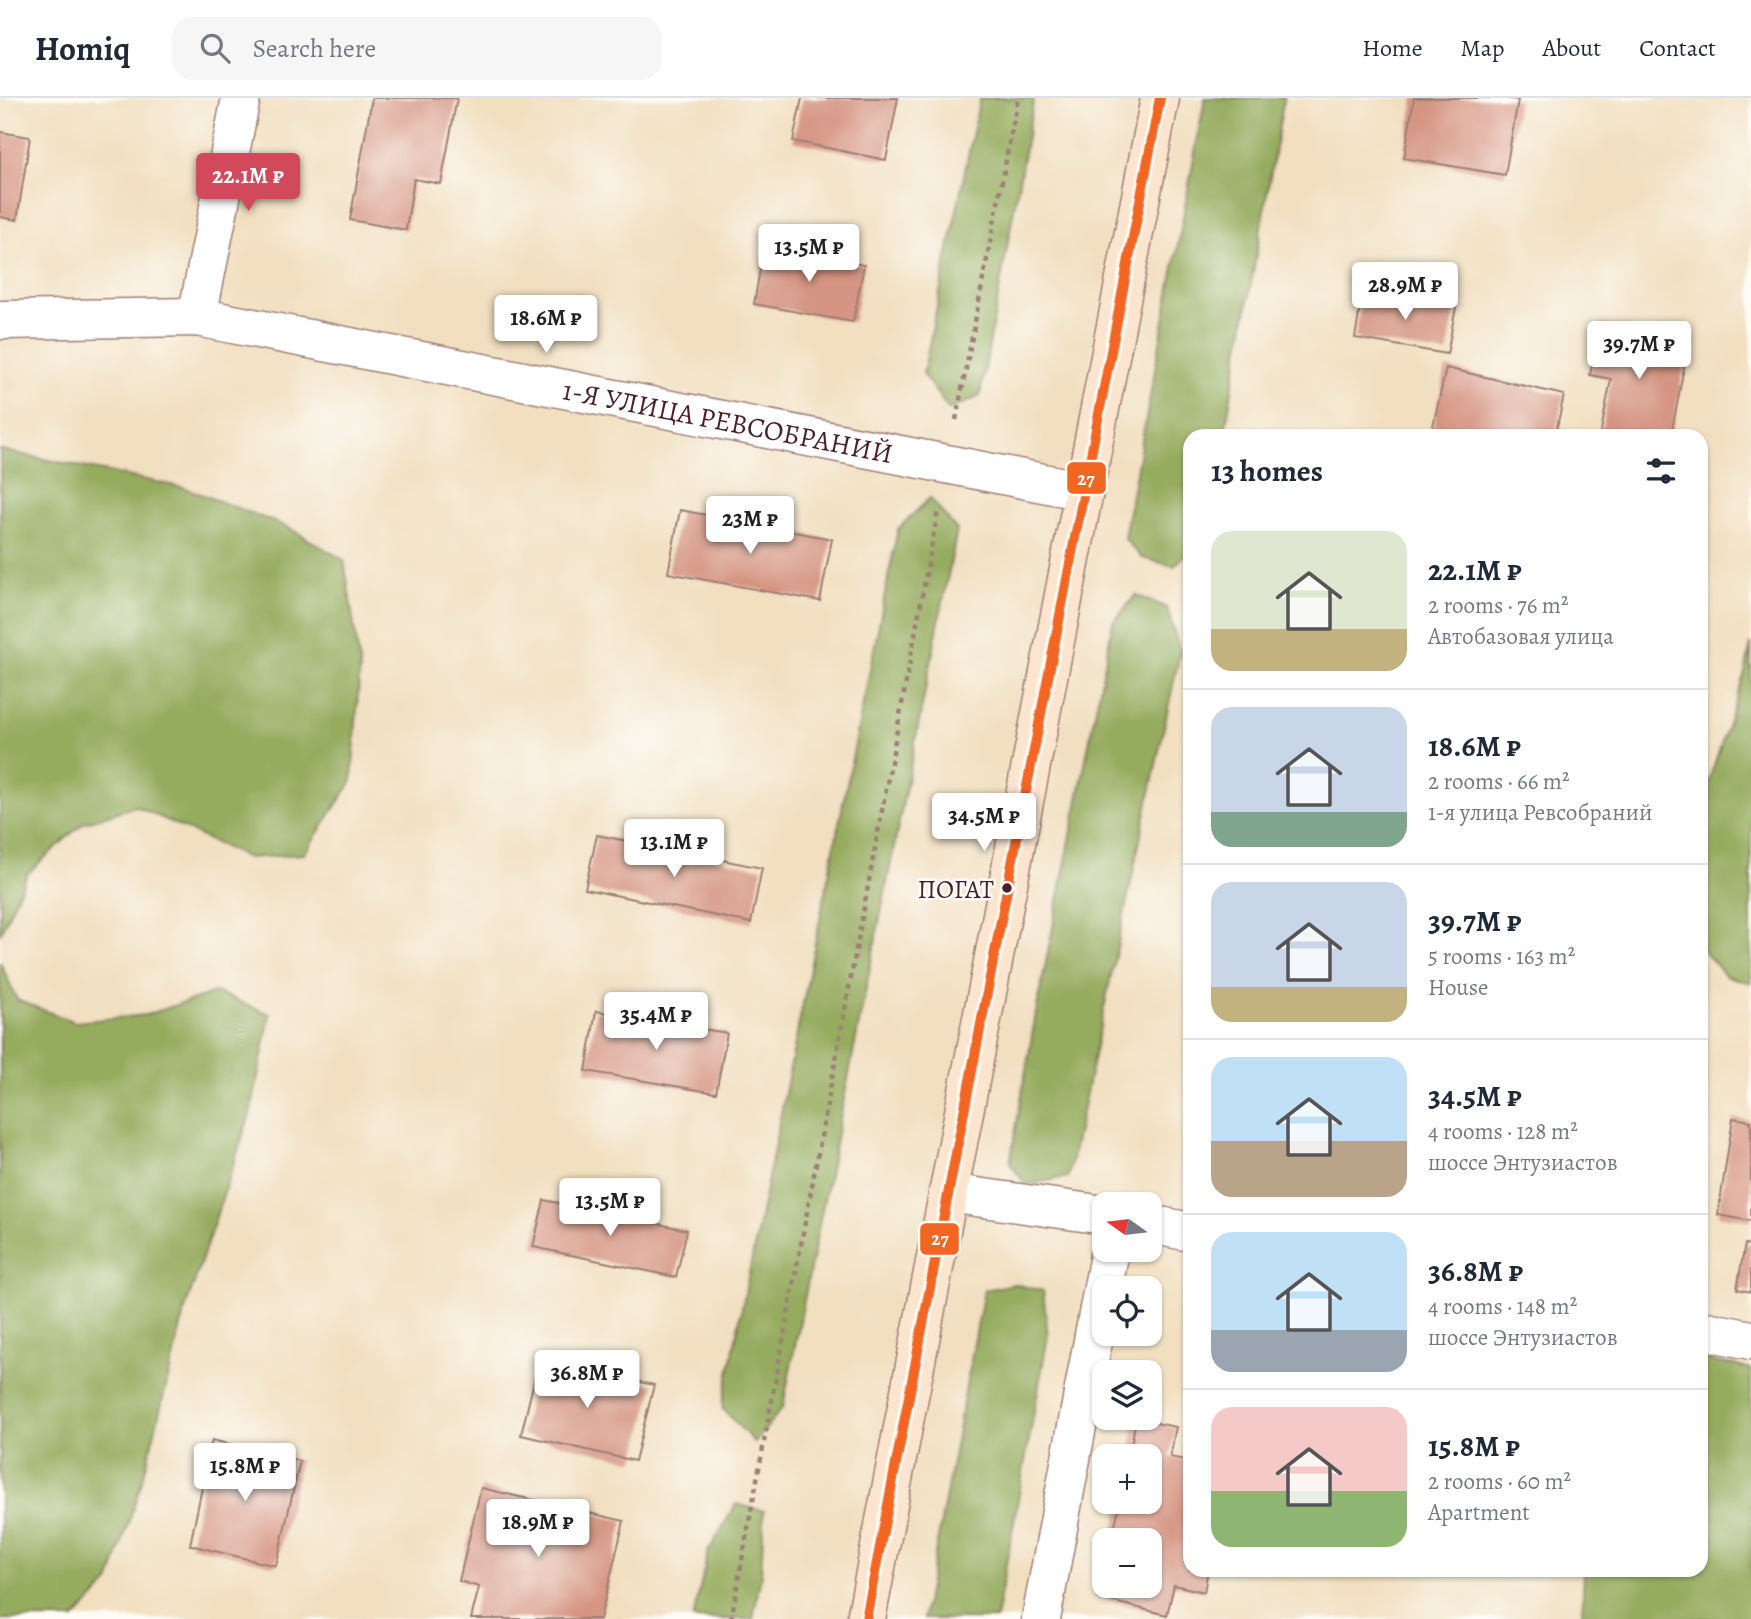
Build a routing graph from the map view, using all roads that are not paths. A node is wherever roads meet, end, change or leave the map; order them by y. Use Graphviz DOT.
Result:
graph roads {
  1 [pos="241,98"];
  2 [pos="1160,98"];
  3 [pos="197,317"];
  4 [pos="0,320"];
  5 [pos="1083,491"];
  6 [pos="948,1193"];
  7 [pos="1092,1213"];
  8 [pos="1162,1226"];
  9 [pos="1183,1231"];
  10 [pos="1108,1262"];
  11 [pos="1708,1332"];
  12 [pos="1751,1340"];
  13 [pos="866,1619"];
  14 [pos="1041,1619"];
  1 -- 3 [label="street"];
  2 -- 5 [label="main road"];
  3 -- 4 [label="street, 1-Я УЛИЦА РЕВСОБРАНИЙ"];
  3 -- 5 [label="street, 1-Я УЛИЦА РЕВСОБРАНИЙ"];
  5 -- 6 [label="main road"];
  6 -- 7 [label="street"];
  6 -- 13 [label="main road"];
  8 -- 9 [label="street"];
  10 -- 14 [label="street"];
  11 -- 12 [label="street"];
}
